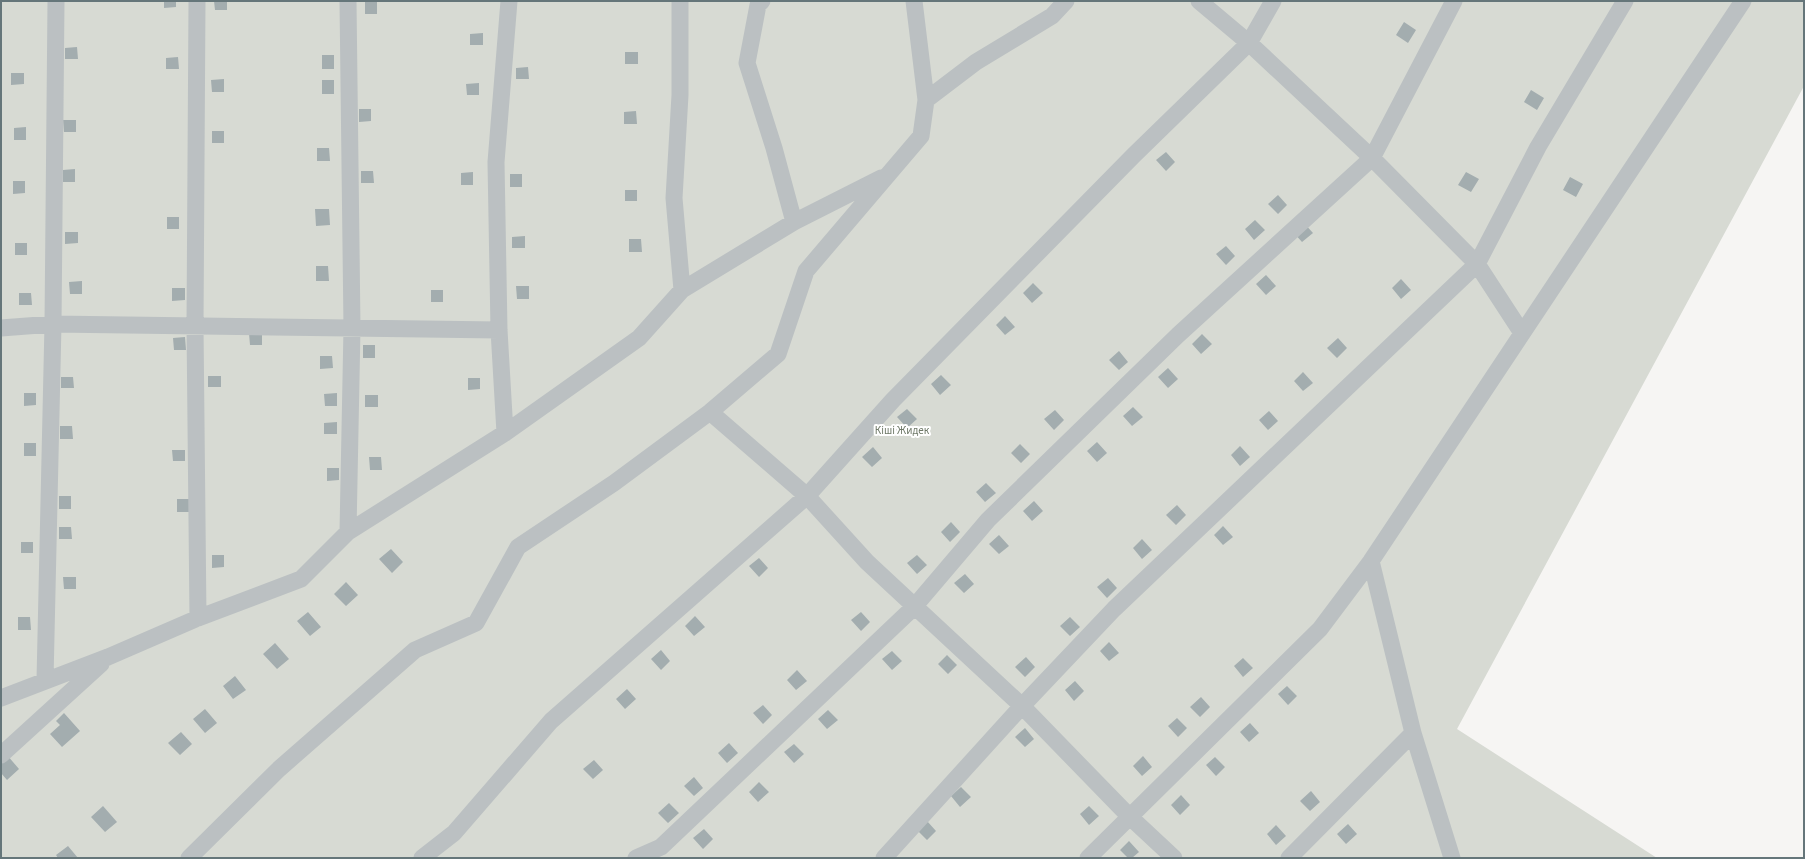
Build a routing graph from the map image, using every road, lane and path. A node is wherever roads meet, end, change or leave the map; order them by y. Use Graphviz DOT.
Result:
graph roads {
  1 [pos="56,1"];
  2 [pos="197,1"];
  3 [pos="348,1"];
  4 [pos="509,1"];
  5 [pos="680,1"];
  6 [pos="762,1"];
  7 [pos="914,1"];
  8 [pos="1066,1"];
  9 [pos="1199,1"];
  10 [pos="1273,1"];
  11 [pos="1454,1"];
  12 [pos="1625,1"];
  13 [pos="1743,1"];
  14 [pos="1249,44"];
  15 [pos="926,100"];
  16 [pos="1372,158"];
  17 [pos="890,174"];
  18 [pos="794,222"];
  19 [pos="1477,264"];
  20 [pos="682,290"];
  21 [pos="53,324"];
  22 [pos="196,326"];
  23 [pos="1,328"];
  24 [pos="352,328"];
  25 [pos="499,330"];
  26 [pos="1522,333"];
  27 [pos="710,412"];
  28 [pos="505,433"];
  29 [pos="808,496"];
  30 [pos="348,532"];
  31 [pos="1371,561"];
  32 [pos="914,607"];
  33 [pos="198,618"];
  34 [pos="108,657"];
  35 [pos="45,680"];
  36 [pos="1,698"];
  37 [pos="1022,706"];
  38 [pos="1413,732"];
  39 [pos="1,755"];
  40 [pos="1129,816"];
  41 [pos="189,858"];
  42 [pos="422,858"];
  43 [pos="636,858"];
  44 [pos="884,858"];
  45 [pos="1088,858"];
  46 [pos="1174,858"];
  47 [pos="1289,858"];
  48 [pos="1452,858"];
  1 -- 21 [label="street"];
  2 -- 22 [label="street"];
  3 -- 24 [label="street"];
  4 -- 25 [label="street"];
  5 -- 20 [label="street"];
  6 -- 18 [label="street"];
  7 -- 15 [label="street"];
  8 -- 15 [label="street"];
  9 -- 14 [label="street"];
  10 -- 14 [label="street"];
  11 -- 16 [label="street"];
  12 -- 19 [label="street"];
  13 -- 26 [label="street"];
  14 -- 16 [label="street"];
  14 -- 29 [label="street"];
  15 -- 17 [label="street"];
  16 -- 19 [label="street"];
  16 -- 32 [label="street"];
  17 -- 18 [label="street"];
  17 -- 27 [label="street"];
  18 -- 20 [label="street"];
  19 -- 26 [label="street"];
  19 -- 37 [label="street"];
  20 -- 28 [label="street"];
  21 -- 22 [label="street"];
  21 -- 23 [label="street"];
  21 -- 35 [label="street"];
  22 -- 24 [label="street"];
  22 -- 33 [label="street"];
  24 -- 25 [label="street"];
  24 -- 30 [label="street"];
  25 -- 28 [label="street"];
  26 -- 31 [label="street"];
  27 -- 29 [label="street"];
  27 -- 41 [label="street"];
  28 -- 30 [label="street"];
  29 -- 32 [label="street"];
  29 -- 42 [label="street"];
  30 -- 33 [label="street"];
  31 -- 38 [label="street"];
  31 -- 40 [label="street"];
  32 -- 37 [label="street"];
  32 -- 43 [label="street"];
  33 -- 34 [label="street"];
  34 -- 35 [label="street"];
  34 -- 39 [label="street"];
  35 -- 36 [label="street"];
  37 -- 40 [label="street"];
  37 -- 44 [label="street"];
  38 -- 47 [label="street"];
  38 -- 48 [label="street"];
  40 -- 45 [label="street"];
  40 -- 46 [label="street"];
}
